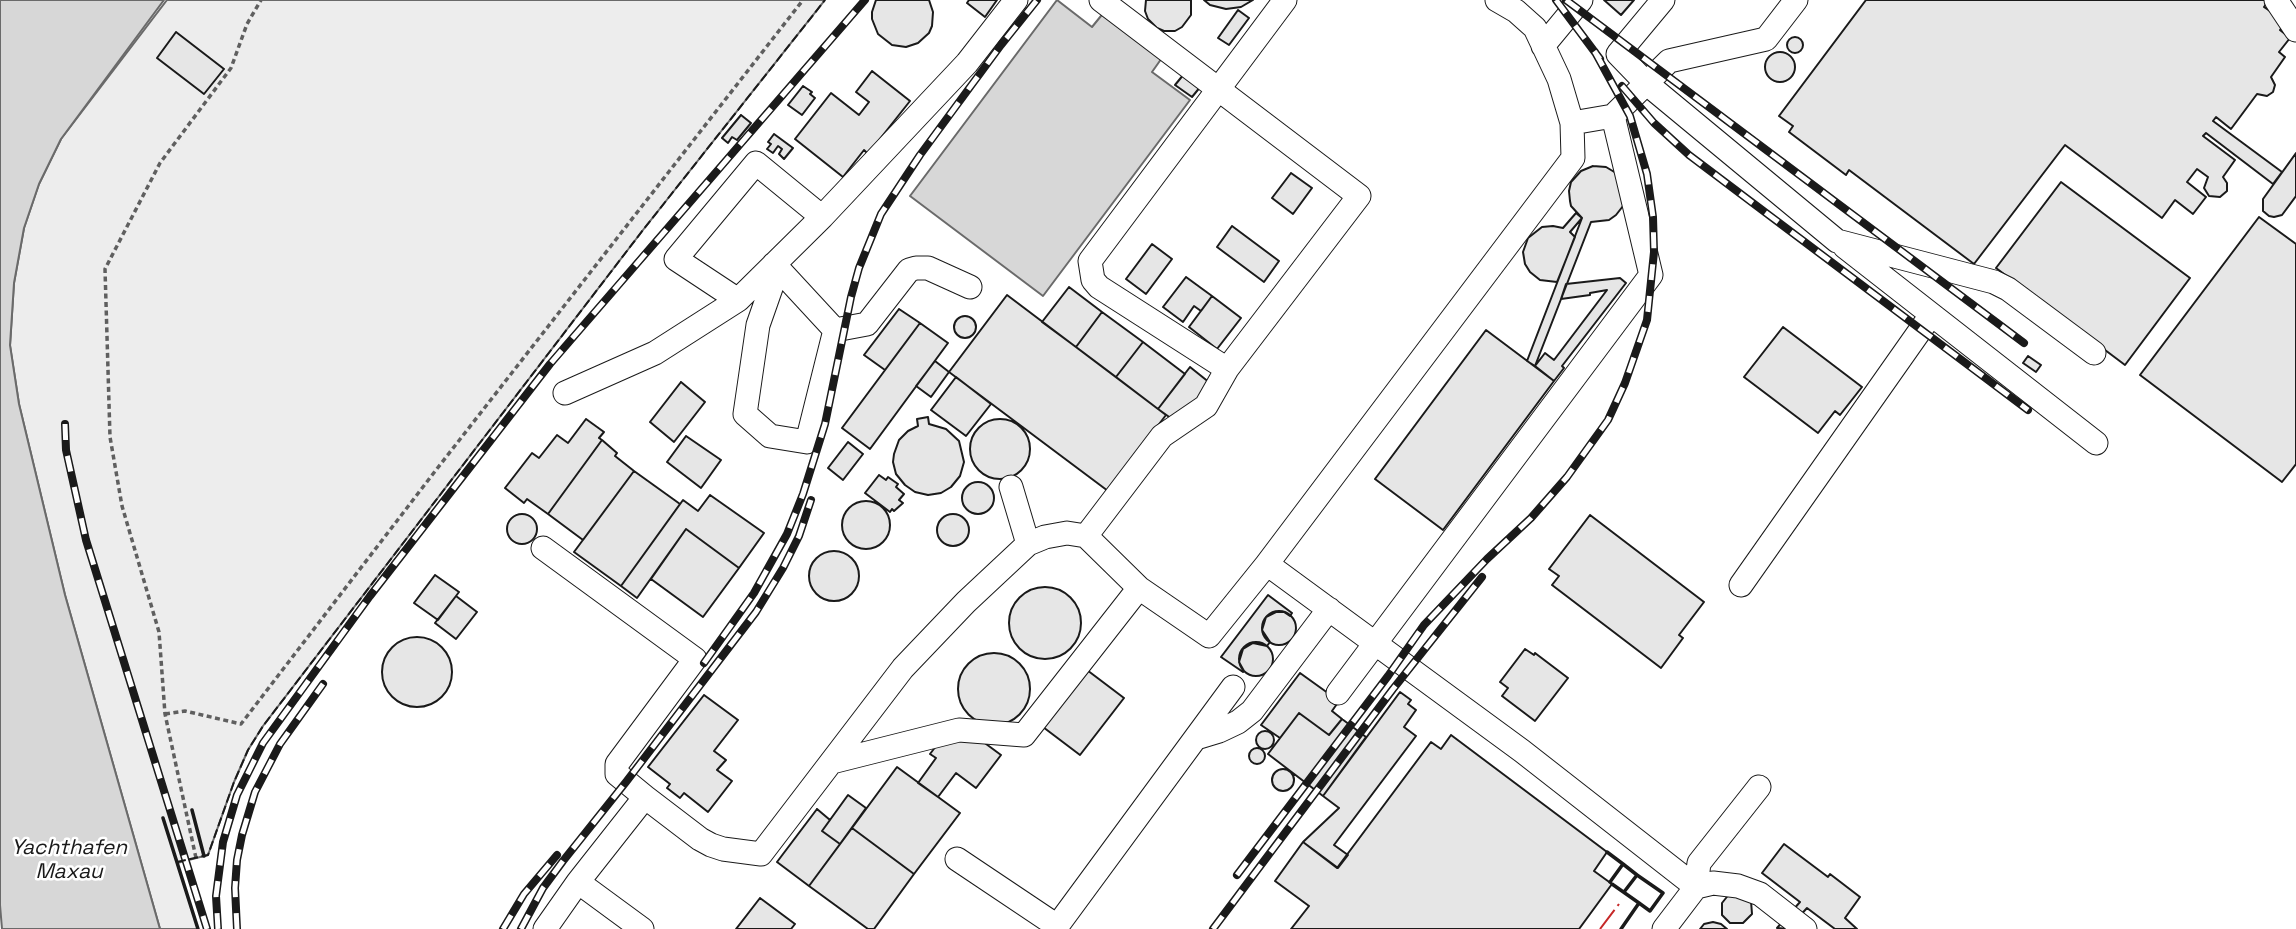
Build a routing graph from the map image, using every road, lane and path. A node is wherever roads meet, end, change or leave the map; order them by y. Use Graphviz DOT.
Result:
graph roads {
  1 [pos="261,0"];
  2 [pos="803,0"];
  3 [pos="1016,0"];
  4 [pos="1101,0"];
  5 [pos="1285,0"];
  6 [pos="1497,0"];
  7 [pos="1581,0"];
  8 [pos="1663,0"];
  9 [pos="1796,0"];
  10 [pos="2276,0"];
  11 [pos="2296,30"];
  12 [pos="1543,46"];
  13 [pos="1646,83"];
  14 [pos="1220,88"];
  15 [pos="1613,116"];
  16 [pos="1572,123"];
  17 [pos="822,217"];
  18 [pos="1837,241"];
  19 [pos="776,266"];
  20 [pos="970,287"];
  21 [pos="738,300"];
  22 [pos="1931,315"];
  23 [pos="835,330"];
  24 [pos="2094,352"];
  25 [pos="1227,369"];
  26 [pos="565,393"];
  27 [pos="2096,443"];
  28 [pos="1011,487"];
  29 [pos="1086,536"];
  30 [pos="1028,544"];
  31 [pos="543,548"];
  32 [pos="1267,564"];
  33 [pos="1741,585"];
  34 [pos="1139,588"];
  35 [pos="1329,609"];
  36 [pos="1375,643"];
  37 [pos="1233,687"];
  38 [pos="1338,693"];
  39 [pos="165,714"];
  40 [pos="1196,738"];
  41 [pos="832,762"];
  42 [pos="1759,787"];
  43 [pos="645,797"];
  44 [pos="196,858"];
  45 [pos="957,859"];
  46 [pos="578,882"];
  47 [pos="1696,887"];
  48 [pos="1056,928"];
  49 [pos="545,929"];
  50 [pos="642,929"];
  51 [pos="1664,929"];
  52 [pos="1805,929"];
  1 -- 39 [label="path"];
  2 -- 39 [label="path"];
  3 -- 17 [label="lane"];
  4 -- 14 [label="lane"];
  5 -- 14 [label="lane"];
  6 -- 12 [label="lane"];
  7 -- 12 [label="lane"];
  8 -- 13 [label="lane"];
  9 -- 13 [label="lane"];
  10 -- 11 [label="lane"];
  12 -- 16 [label="lane"];
  13 -- 15 [label="lane"];
  13 -- 18 [label="lane"];
  14 -- 25 [label="lane"];
  14 -- 25 [label="lane"];
  15 -- 16 [label="lane"];
  15 -- 36 [label="lane"];
  16 -- 32 [label="lane"];
  17 -- 19 [label="lane"];
  17 -- 21 [label="lane"];
  18 -- 22 [label="lane"];
  18 -- 24 [label="lane"];
  19 -- 21 [label="lane"];
  19 -- 23 [label="lane"];
  19 -- 23 [label="lane"];
  20 -- 23 [label="lane"];
  21 -- 26 [label="lane"];
  22 -- 27 [label="lane"];
  22 -- 33 [label="lane"];
  25 -- 29 [label="lane"];
  28 -- 30 [label="lane"];
  29 -- 30 [label="lane"];
  29 -- 34 [label="lane"];
  30 -- 41 [label="lane"];
  31 -- 43 [label="lane"];
  32 -- 34 [label="lane"];
  32 -- 35 [label="lane"];
  34 -- 41 [label="lane"];
  35 -- 36 [label="lane"];
  35 -- 40 [label="lane"];
  36 -- 38 [label="lane"];
  36 -- 47 [label="lane"];
  37 -- 40 [label="lane"];
  39 -- 44 [label="path"];
  40 -- 48 [label="lane"];
  41 -- 43 [label="lane"];
  42 -- 47 [label="lane"];
  43 -- 46 [label="lane"];
  45 -- 48 [label="lane"];
  46 -- 49 [label="lane"];
  46 -- 50 [label="lane"];
  47 -- 51 [label="lane"];
  47 -- 52 [label="lane"];
}
